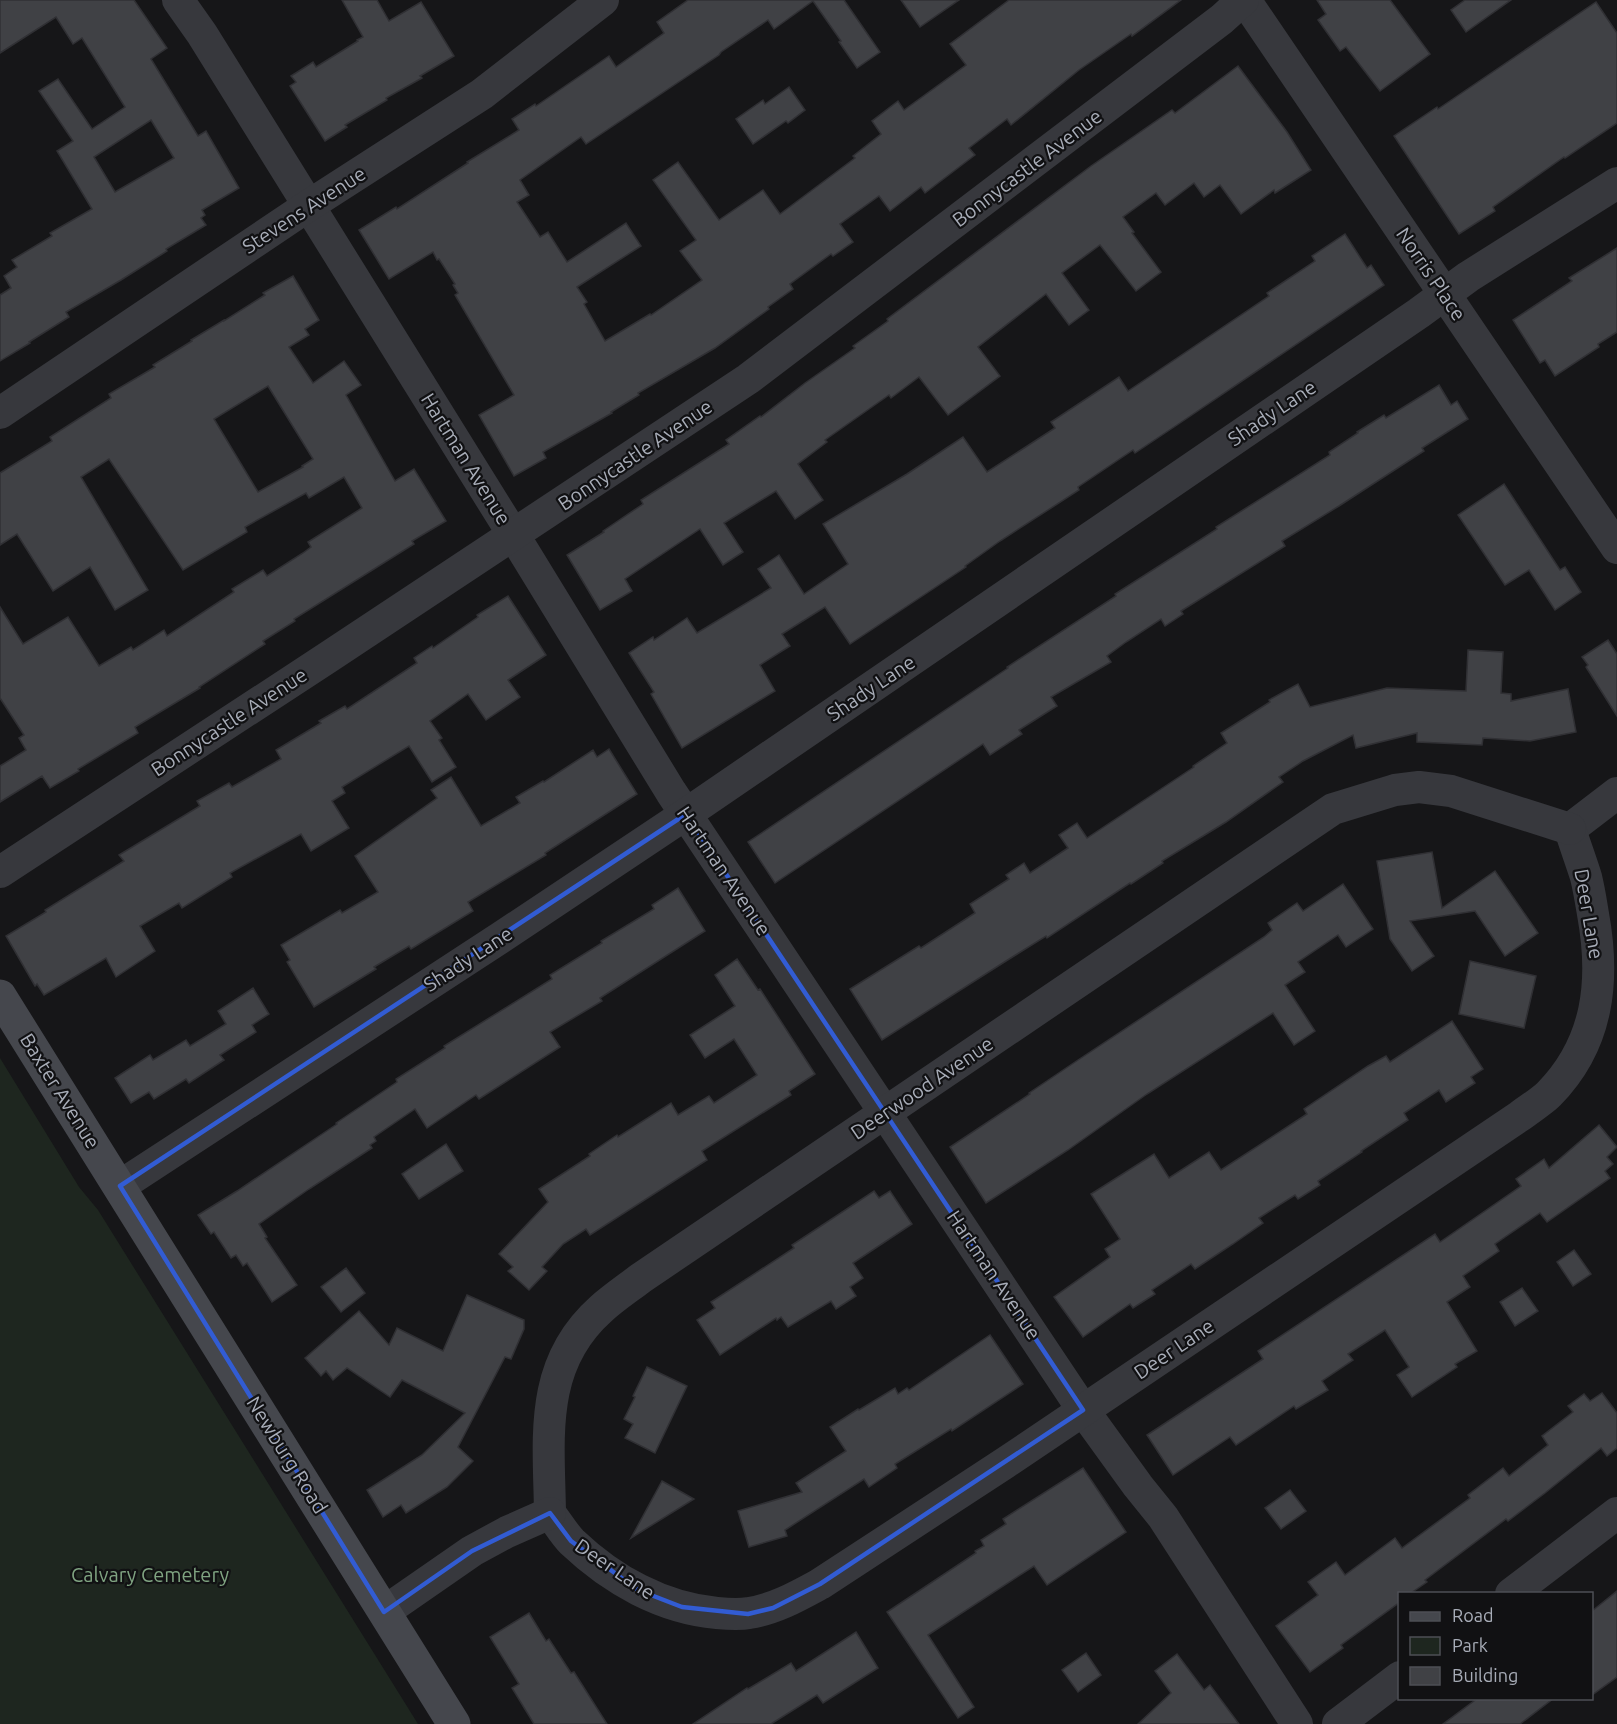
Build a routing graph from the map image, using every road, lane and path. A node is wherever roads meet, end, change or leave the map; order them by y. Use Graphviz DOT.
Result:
graph roads {
  1 [pos="178,0"];
  2 [pos="603,0"];
  3 [pos="1244,0"];
  4 [pos="1617,183"];
  5 [pos="308,206"];
  6 [pos="1445,295"];
  7 [pos="0,413"];
  8 [pos="514,535"];
  9 [pos="1617,548"];
  10 [pos="1617,793"];
  11 [pos="686,814"];
  12 [pos="1570,829"];
  13 [pos="0,872"];
  14 [pos="0,996"];
  15 [pos="886,1113"];
  16 [pos="120,1186"];
  17 [pos="1083,1410"];
  18 [pos="550,1513"];
  19 [pos="1617,1513"];
  20 [pos="1511,1592"];
  21 [pos="384,1612"];
  22 [pos="1398,1679"];
  23 [pos="454,1724"];
  24 [pos="1297,1724"];
  25 [pos="1338,1724"];
  1 -- 5 [label="street, Hartman Avenue"];
  2 -- 5 [label="street, Stevens Avenue"];
  3 -- 6 [label="street, Norris Place"];
  3 -- 8 [label="street, Bonnycastle Avenue"];
  4 -- 6 [label="street, Shady Lane"];
  5 -- 7 [label="street, Stevens Avenue"];
  5 -- 8 [label="street, Hartman Avenue"];
  6 -- 9 [label="street, Norris Place"];
  6 -- 11 [label="street, Shady Lane"];
  8 -- 11 [label="street, Hartman Avenue"];
  8 -- 13 [label="street, Bonnycastle Avenue"];
  10 -- 12 [label="street"];
  11 -- 15 [label="street, Hartman Avenue"];
  11 -- 16 [label="street, Shady Lane"];
  12 -- 15 [label="street, Deerwood Avenue"];
  12 -- 17 [label="street, Deer Lane"];
  14 -- 16 [label="main road, Baxter Avenue"];
  15 -- 17 [label="street, Hartman Avenue"];
  15 -- 18 [label="street, Deerwood Avenue"];
  16 -- 21 [label="main road, Newburg Road"];
  17 -- 18 [label="street, Deer Lane"];
  17 -- 24 [label="street, Hartman Avenue"];
  18 -- 21 [label="street"];
  19 -- 20 [label="street"];
  21 -- 23 [label="main road, Newburg Road"];
  22 -- 25 [label="street"];
}
